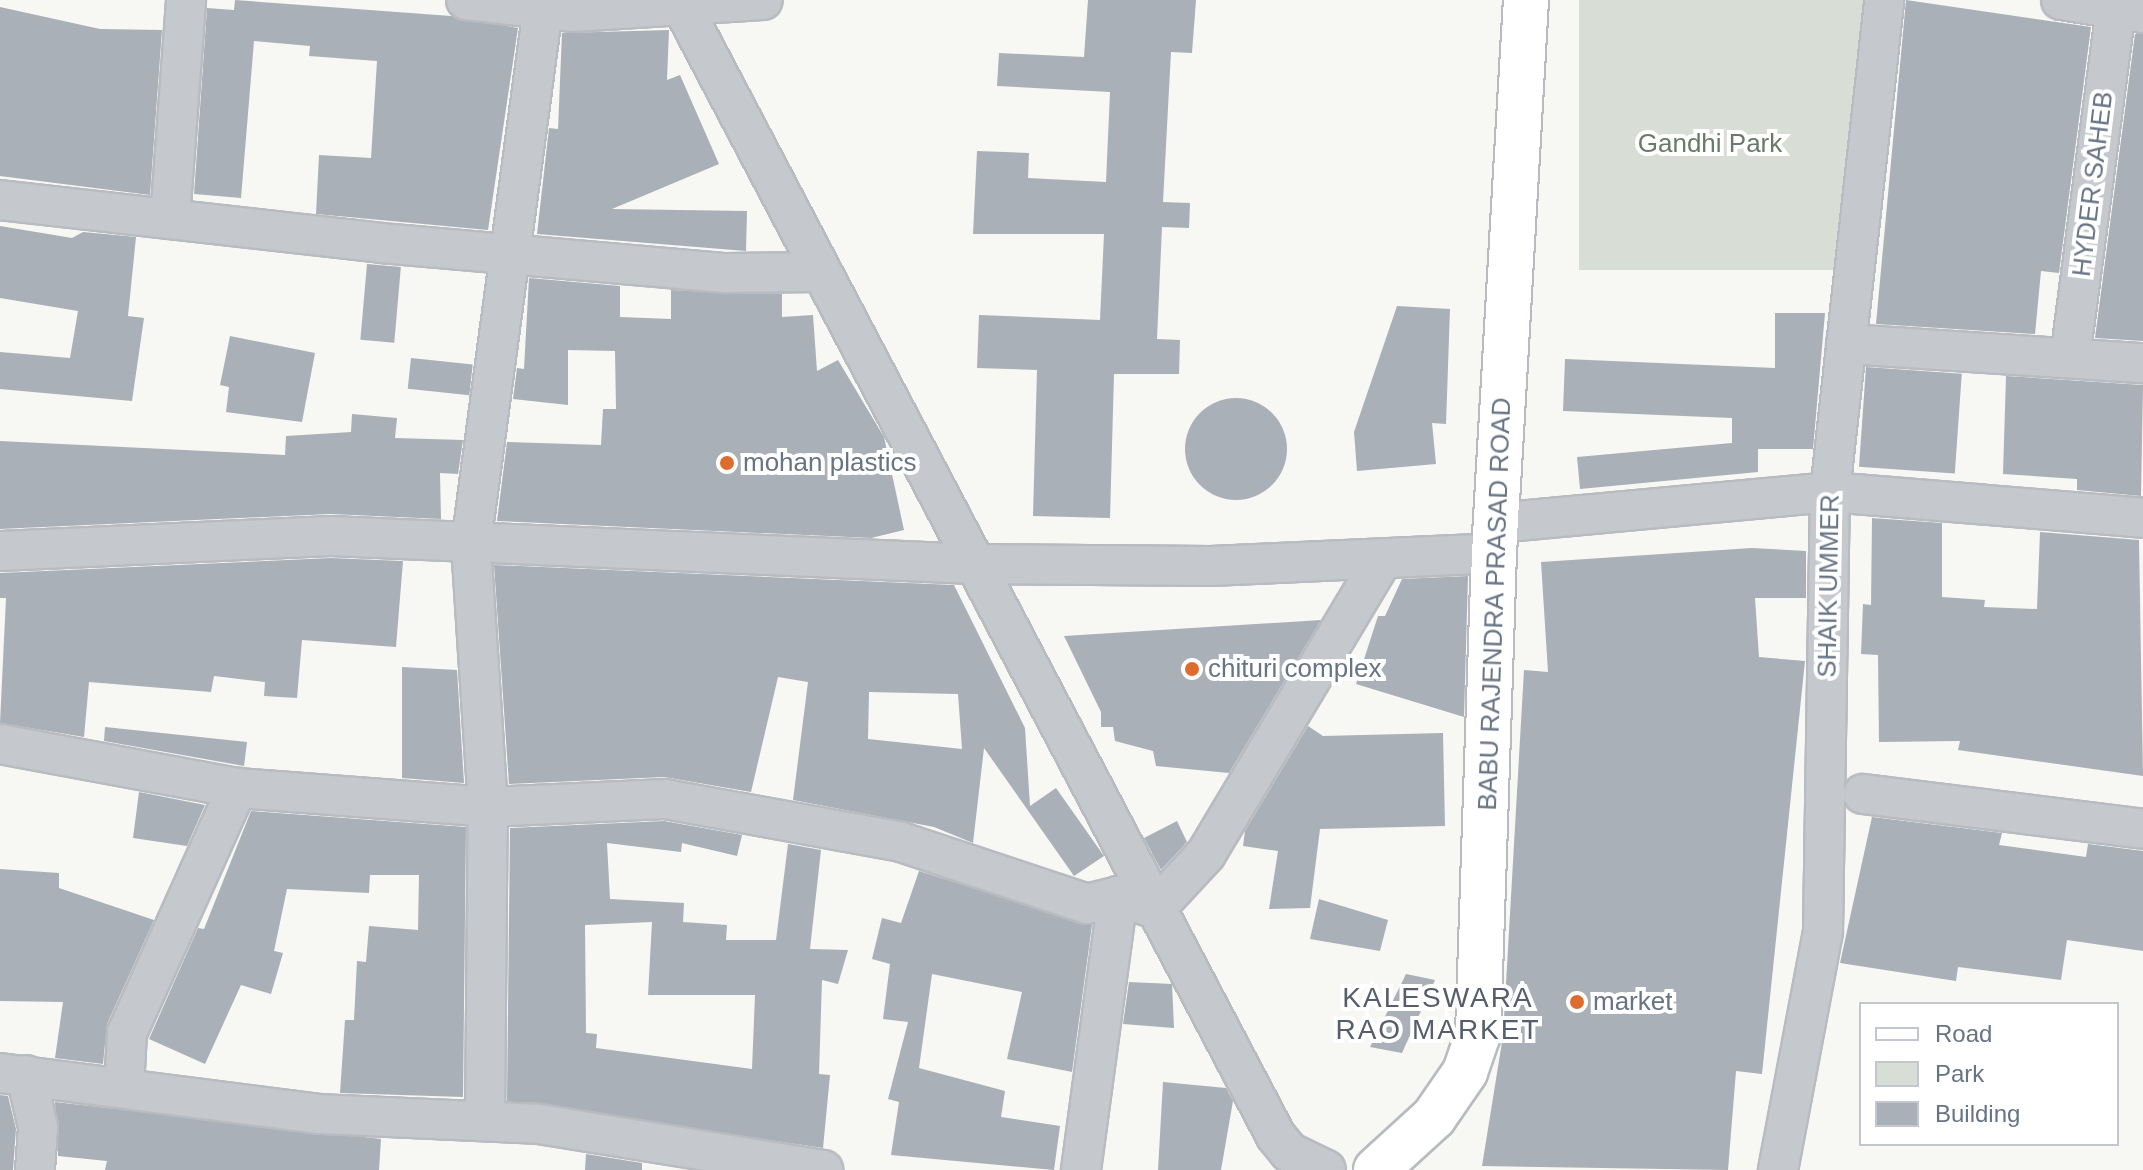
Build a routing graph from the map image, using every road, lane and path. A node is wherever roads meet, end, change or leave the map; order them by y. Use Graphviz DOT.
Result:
graph roads {
  1 [pos="186,0"];
  2 [pos="466,0"];
  3 [pos="763,0"];
  4 [pos="1526,0"];
  5 [pos="1884,0"];
  6 [pos="2061,0"];
  7 [pos="682,5"];
  8 [pos="543,8"];
  9 [pos="2130,11"];
  10 [pos="0,200"];
  11 [pos="170,219"];
  12 [pos="511,254"];
  13 [pos="820,272"];
  14 [pos="1846,344"];
  15 [pos="2070,358"];
  16 [pos="2143,363"];
  17 [pos="1830,492"];
  18 [pos="2143,518"];
  19 [pos="1495,538"];
  20 [pos="471,544"];
  21 [pos="0,551"];
  22 [pos="1381,562"];
  23 [pos="972,564"];
  24 [pos="0,744"];
  25 [pos="237,788"];
  26 [pos="1863,794"];
  27 [pos="488,807"];
  28 [pos="2143,829"];
  29 [pos="1118,896"];
  30 [pos="1155,909"];
  31 [pos="13,1074"];
  32 [pos="124,1088"];
  33 [pos="485,1121"];
  34 [pos="681,1158"];
  35 [pos="35,1170"];
  36 [pos="823,1170"];
  37 [pos="1081,1170"];
  38 [pos="1326,1170"];
  39 [pos="1376,1170"];
  40 [pos="1778,1170"];
  1 -- 11 [label="street"];
  2 -- 8 [label="street"];
  3 -- 7 [label="street"];
  4 -- 19 [label="street, BABU RAJENDRA PRASAD ROAD"];
  5 -- 14 [label="street, SHAIK UMMER"];
  6 -- 9 [label="street"];
  7 -- 8 [label="street"];
  7 -- 13 [label="street"];
  8 -- 12 [label="street"];
  9 -- 15 [label="street, HYDER SAHEB"];
  10 -- 11 [label="street"];
  11 -- 12 [label="street"];
  12 -- 13 [label="street"];
  12 -- 20 [label="street"];
  13 -- 23 [label="street"];
  14 -- 15 [label="street"];
  14 -- 17 [label="street, SHAIK UMMER"];
  15 -- 16 [label="street"];
  17 -- 18 [label="street"];
  17 -- 19 [label="street"];
  17 -- 40 [label="street, SHAIK UMMER"];
  19 -- 22 [label="street"];
  19 -- 39 [label="street, BABU RAJENDRA PRASAD ROAD"];
  20 -- 21 [label="street"];
  20 -- 23 [label="street"];
  20 -- 27 [label="street"];
  22 -- 23 [label="street"];
  22 -- 30 [label="street"];
  23 -- 30 [label="street"];
  24 -- 25 [label="street"];
  25 -- 27 [label="street"];
  25 -- 32 [label="street"];
  26 -- 28 [label="street"];
  27 -- 29 [label="street"];
  27 -- 33 [label="street"];
  29 -- 30 [label="street"];
  29 -- 37 [label="street"];
  30 -- 38 [label="street"];
  31 -- 32 [label="street"];
  31 -- 35 [label="street"];
  32 -- 33 [label="street"];
  33 -- 34 [label="street"];
  34 -- 36 [label="street"];
}
